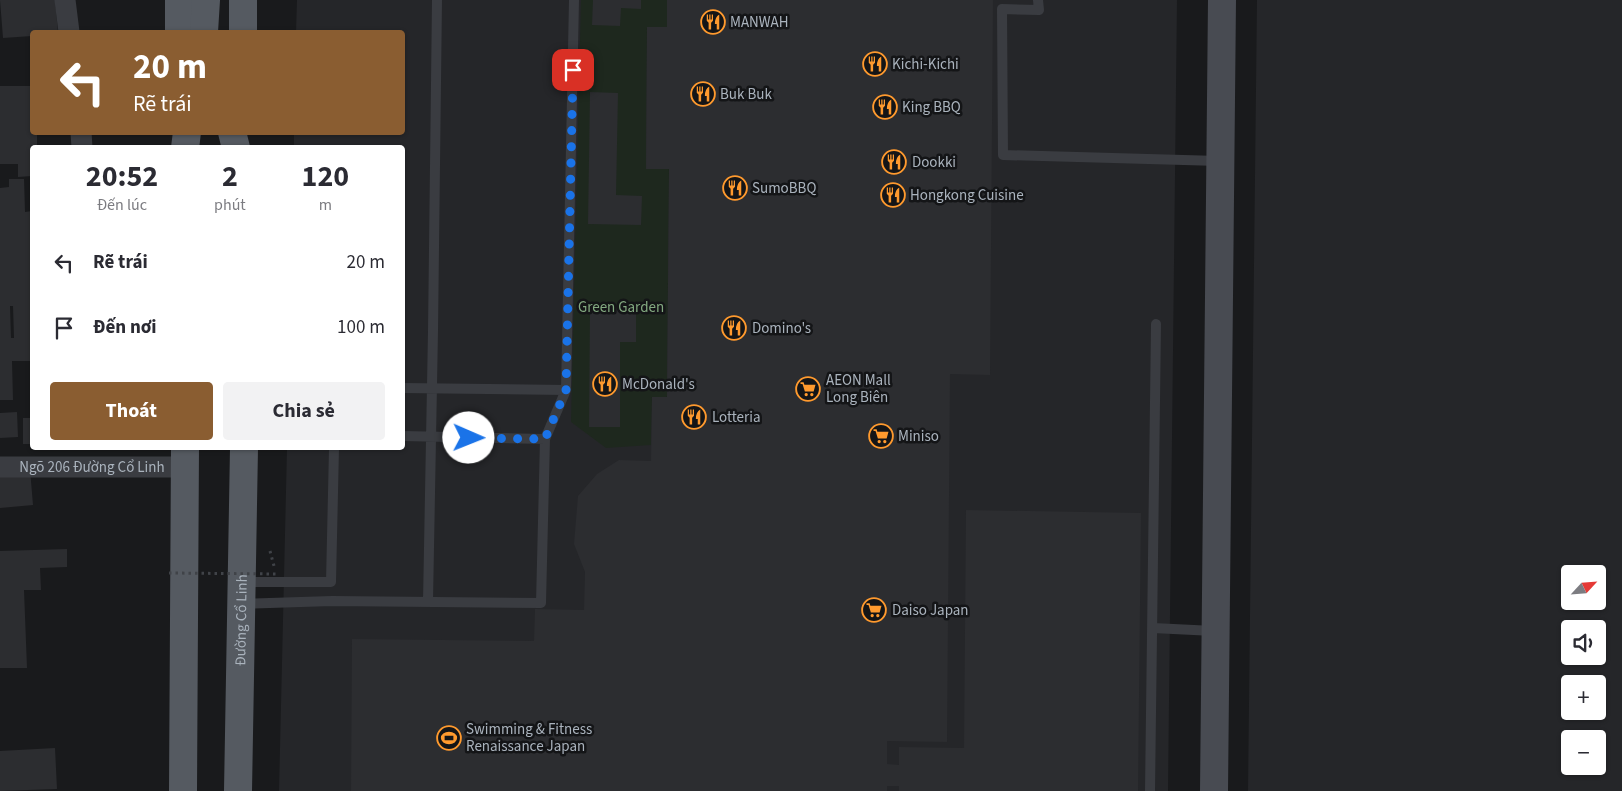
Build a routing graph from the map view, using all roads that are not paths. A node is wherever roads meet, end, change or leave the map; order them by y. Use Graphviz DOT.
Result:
graph roads {
  1 [pos="65,0"];
  2 [pos="179,0"];
  3 [pos="243,0"];
  4 [pos="437,0"];
  5 [pos="574,0"];
  6 [pos="1038,0"];
  7 [pos="1222,0"];
  8 [pos="68,30"];
  9 [pos="180,30"];
  10 [pos="243,30"];
  11 [pos="1220,161"];
  12 [pos="1156,324"];
  13 [pos="405,388"];
  14 [pos="432,388"];
  15 [pos="566,390"];
  16 [pos="405,436"];
  17 [pos="432,437"];
  18 [pos="545,439"];
  19 [pos="244,450"];
  20 [pos="334,450"];
  21 [pos="110,457"];
  22 [pos="186,457"];
  23 [pos="0,467"];
  24 [pos="243,593"];
  25 [pos="428,602"];
  26 [pos="1152,628"];
  27 [pos="1216,631"];
  28 [pos="183,791"];
  29 [pos="238,791"];
  30 [pos="1150,791"];
  31 [pos="1214,791"];
  1 -- 8 [label="street"];
  2 -- 9 [label="main road"];
  3 -- 10 [label="main road"];
  4 -- 14 [label="lane"];
  5 -- 15 [label="lane"];
  6 -- 11 [label="lane"];
  7 -- 11 [label="street"];
  11 -- 27 [label="street"];
  12 -- 26 [label="lane"];
  13 -- 14 [label="lane"];
  14 -- 15 [label="lane"];
  14 -- 17 [label="lane"];
  15 -- 18 [label="lane"];
  16 -- 17 [label="lane"];
  17 -- 18 [label="lane"];
  17 -- 25 [label="lane"];
  18 -- 25 [label="lane"];
  19 -- 24 [label="main road, Đường Cổ Linh"];
  20 -- 24 [label="lane"];
  21 -- 22 [label="street, Ngõ 206 Đường Cổ Linh"];
  21 -- 23 [label="street, Ngõ 206 Đường Cổ Linh"];
  22 -- 28 [label="main road"];
  24 -- 25 [label="lane"];
  24 -- 29 [label="main road, Đường Cổ Linh"];
  26 -- 27 [label="lane"];
  26 -- 30 [label="lane"];
  27 -- 31 [label="street"];
}
